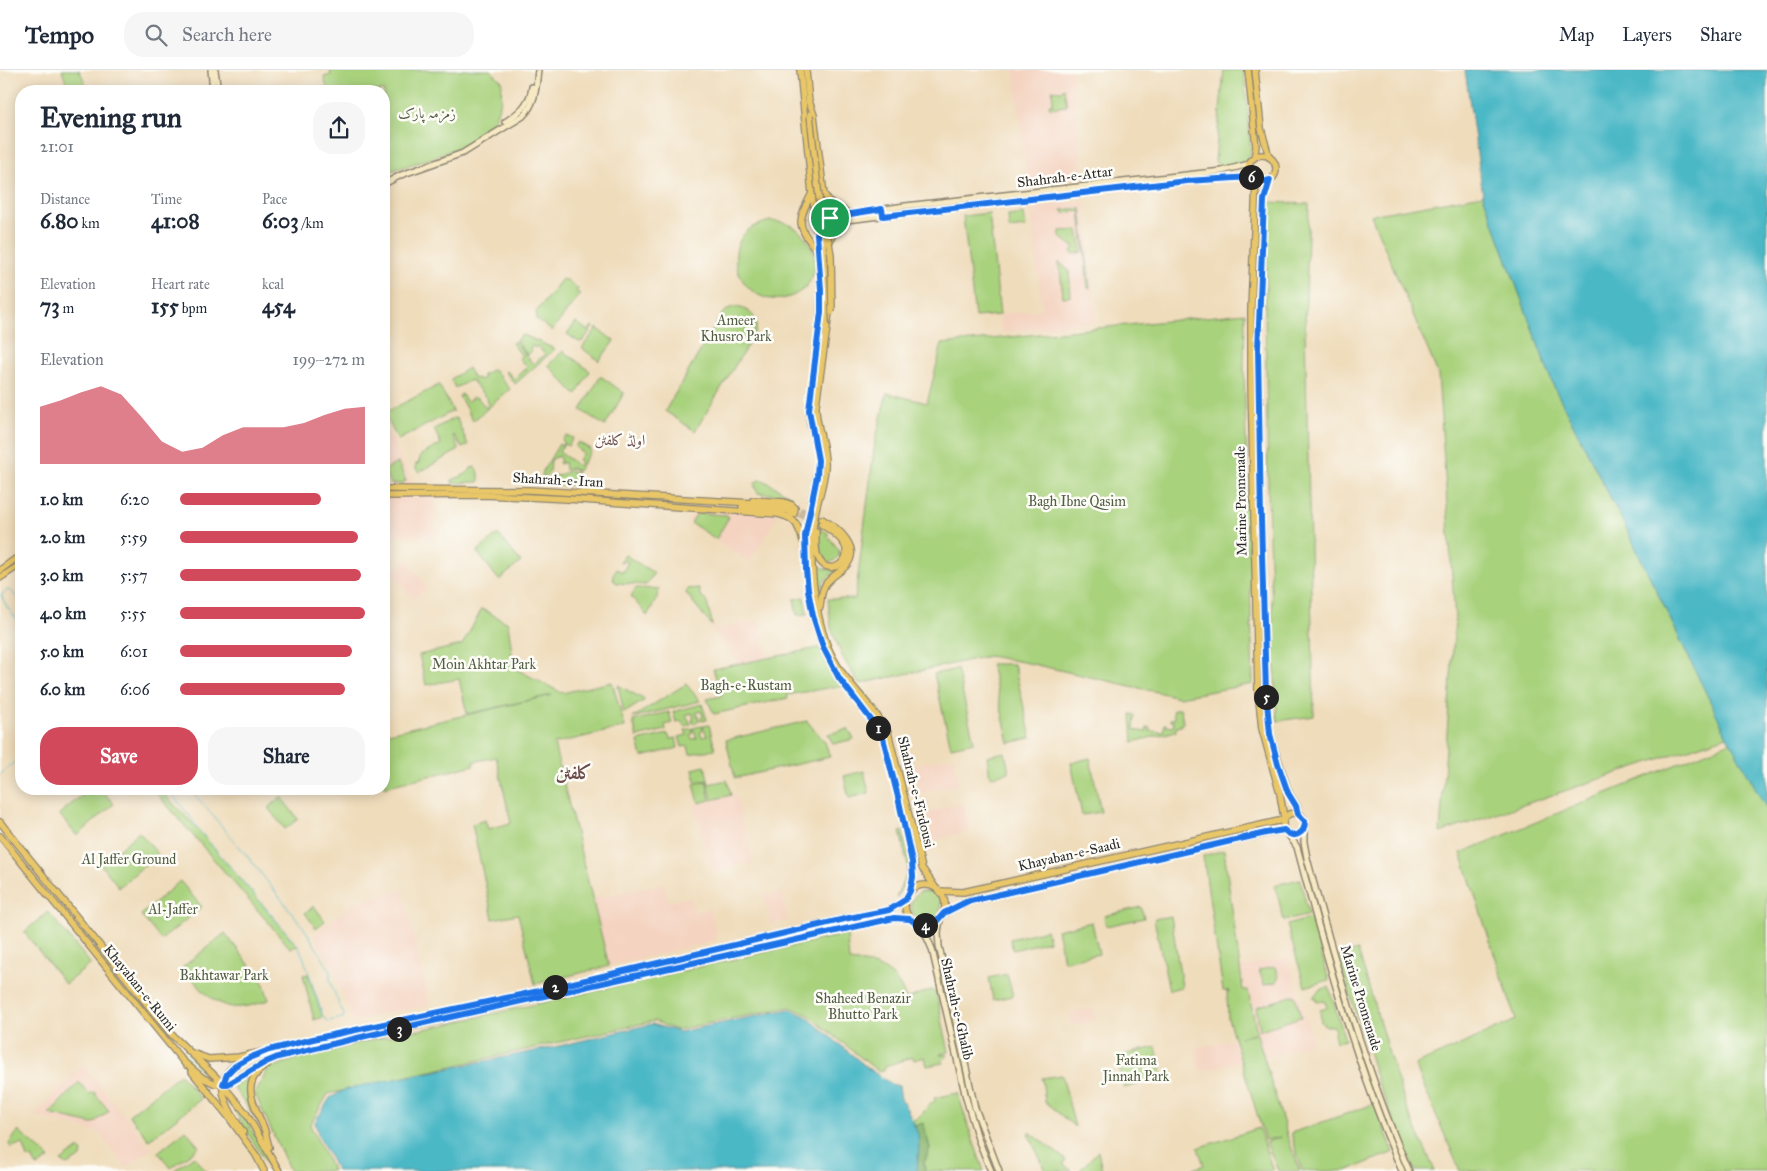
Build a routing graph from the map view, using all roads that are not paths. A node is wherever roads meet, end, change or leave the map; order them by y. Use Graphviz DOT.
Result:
graph roads {
  1 [pos="210,70"];
  2 [pos="215,70"];
  3 [pos="536,70"];
  4 [pos="800,70"];
  5 [pos="806,70"];
  6 [pos="1248,70"];
  7 [pos="1254,70"];
  8 [pos="212,85"];
  9 [pos="217,85"];
  10 [pos="809,101"];
  11 [pos="1269,157"];
  12 [pos="1254,158"];
  13 [pos="1249,164"];
  14 [pos="1253,179"];
  15 [pos="390,180"];
  16 [pos="1270,180"];
  17 [pos="812,194"];
  18 [pos="987,197"];
  19 [pos="816,200"];
  20 [pos="830,203"];
  21 [pos="988,204"];
  22 [pos="882,209"];
  23 [pos="883,216"];
  24 [pos="849,217"];
  25 [pos="816,218"];
  26 [pos="826,224"];
  27 [pos="833,233"];
  28 [pos="817,234"];
  29 [pos="819,255"];
  30 [pos="826,330"];
  31 [pos="390,490"];
  32 [pos="398,492"];
  33 [pos="390,494"];
  34 [pos="731,502"];
  35 [pos="790,511"];
  36 [pos="1254,519"];
  37 [pos="1261,519"];
  38 [pos="810,521"];
  39 [pos="1254,539"];
  40 [pos="1262,539"];
  41 [pos="804,546"];
  42 [pos="15,559"];
  43 [pos="15,568"];
  44 [pos="0,570"];
  45 [pos="0,578"];
  46 [pos="819,613"];
  47 [pos="1298,814"];
  48 [pos="1284,819"];
  49 [pos="0,822"];
  50 [pos="1304,829"];
  51 [pos="1286,832"];
  52 [pos="0,836"];
  53 [pos="35,865"];
  54 [pos="29,871"];
  55 [pos="45,877"];
  56 [pos="38,882"];
  57 [pos="938,889"];
  58 [pos="910,891"];
  59 [pos="905,900"];
  60 [pos="944,913"];
  61 [pos="910,919"];
  62 [pos="940,919"];
  63 [pos="917,924"];
  64 [pos="269,1050"];
  65 [pos="190,1052"];
  66 [pos="286,1055"];
  67 [pos="185,1063"];
  68 [pos="226,1084"];
  69 [pos="974,1100"];
  70 [pos="967,1102"];
  71 [pos="976,1109"];
  72 [pos="969,1110"];
  73 [pos="270,1154"];
  74 [pos="258,1158"];
  75 [pos="264,1171"];
  76 [pos="279,1171"];
  77 [pos="991,1171"];
  78 [pos="999,1171"];
  79 [pos="1402,1171"];
  80 [pos="1409,1171"];
  1 -- 8 [label="main road"];
  2 -- 9 [label="main road"];
  3 -- 15 [label="main road"];
  4 -- 17 [label="main road"];
  5 -- 10 [label="main road"];
  6 -- 12 [label="main road"];
  7 -- 11 [label="main road"];
  10 -- 19 [label="main road, bridge"];
  10 -- 20 [label="main road"];
  11 -- 12 [label="main road"];
  11 -- 16 [label="main road"];
  12 -- 13 [label="main road"];
  13 -- 14 [label="main road"];
  13 -- 18 [label="main road, Shahrah-e-Attar"];
  14 -- 16 [label="main road"];
  14 -- 21 [label="main road, Shahrah-e-Attar"];
  14 -- 36 [label="main road, Marine Promenade"];
  16 -- 37 [label="main road, Marine Promenade"];
  17 -- 19 [label="main road"];
  17 -- 29 [label="main road"];
  18 -- 21 [label="main road"];
  18 -- 22 [label="main road, Shahrah-e-Attar"];
  19 -- 20 [label="main road"];
  19 -- 25 [label="main road"];
  19 -- 30 [label="main road, bridge"];
  19 -- 30 [label="main road, bridge"];
  20 -- 24 [label="main road"];
  21 -- 23 [label="main road, Shahrah-e-Attar"];
  22 -- 23 [label="main road"];
  22 -- 24 [label="main road, Shahrah-e-Attar"];
  23 -- 24 [label="main road, Shahrah-e-Attar"];
  24 -- 26 [label="main road"];
  24 -- 27 [label="main road"];
  25 -- 26 [label="main road"];
  25 -- 28 [label="main road"];
  26 -- 27 [label="main road"];
  26 -- 28 [label="main road"];
  27 -- 30 [label="main road"];
  28 -- 29 [label="main road"];
  29 -- 38 [label="main road"];
  30 -- 38 [label="main road, Shahrah-e-Firdousi"];
  31 -- 32 [label="main road, Shahrah-e-Iran"];
  32 -- 33 [label="main road, Shahrah-e-Iran"];
  32 -- 34 [label="main road, Shahrah-e-Iran"];
  32 -- 35 [label="main road, Shahrah-e-Iran"];
  34 -- 35 [label="main road"];
  34 -- 35 [label="main road"];
  35 -- 41 [label="main road"];
  36 -- 37 [label="main road"];
  36 -- 39 [label="main road, Marine Promenade"];
  37 -- 40 [label="main road, Marine Promenade"];
  38 -- 41 [label="main road, Shahrah-e-Firdousi"];
  38 -- 46 [label="main road, Shahrah-e-Firdousi"];
  38 -- 46 [label="main road"];
  39 -- 40 [label="main road"];
  39 -- 48 [label="main road, Marine Promenade"];
  40 -- 47 [label="main road, Marine Promenade"];
  41 -- 58 [label="main road, Shahrah-e-Firdousi"];
  42 -- 44 [label="main road"];
  43 -- 45 [label="main road"];
  46 -- 57 [label="main road, Shahrah-e-Firdousi"];
  47 -- 48 [label="main road"];
  47 -- 50 [label="main road"];
  48 -- 51 [label="main road"];
  48 -- 57 [label="main road, Khayaban-e-Saadi"];
  49 -- 53 [label="main road, Khayaban-e-Rumi"];
  50 -- 51 [label="main road"];
  50 -- 80 [label="main road, Marine Promenade"];
  51 -- 60 [label="main road, Khayaban-e-Saadi"];
  51 -- 79 [label="main road, Marine Promenade"];
  52 -- 54 [label="main road, Khayaban-e-Rumi"];
  53 -- 54 [label="main road"];
  53 -- 55 [label="main road, Khayaban-e-Rumi"];
  54 -- 56 [label="main road, Khayaban-e-Rumi"];
  55 -- 56 [label="main road"];
  55 -- 65 [label="main road, Khayaban-e-Rumi"];
  56 -- 67 [label="main road, Khayaban-e-Rumi"];
  57 -- 58 [label="main road"];
  57 -- 60 [label="main road"];
  58 -- 59 [label="main road"];
  59 -- 61 [label="main road"];
  59 -- 64 [label="main road"];
  60 -- 62 [label="main road"];
  61 -- 63 [label="main road"];
  61 -- 66 [label="main road"];
  62 -- 63 [label="main road"];
  62 -- 69 [label="main road, Shahrah-e-Ghalib"];
  63 -- 70 [label="main road, Shahrah-e-Ghalib"];
  64 -- 65 [label="main road"];
  64 -- 68 [label="main road"];
  65 -- 68 [label="main road, Khayaban-e-Rumi"];
  66 -- 68 [label="main road"];
  66 -- 73 [label="main road"];
  67 -- 68 [label="main road"];
  67 -- 74 [label="main road, Khayaban-e-Rumi"];
  68 -- 73 [label="main road, Khayaban-e-Rumi"];
  68 -- 74 [label="main road"];
  69 -- 70 [label="main road"];
  69 -- 71 [label="main road, Shahrah-e-Ghalib"];
  70 -- 72 [label="main road, Shahrah-e-Ghalib"];
  71 -- 72 [label="main road"];
  71 -- 78 [label="main road"];
  72 -- 77 [label="main road"];
  73 -- 76 [label="main road"];
  74 -- 75 [label="main road"];
}
